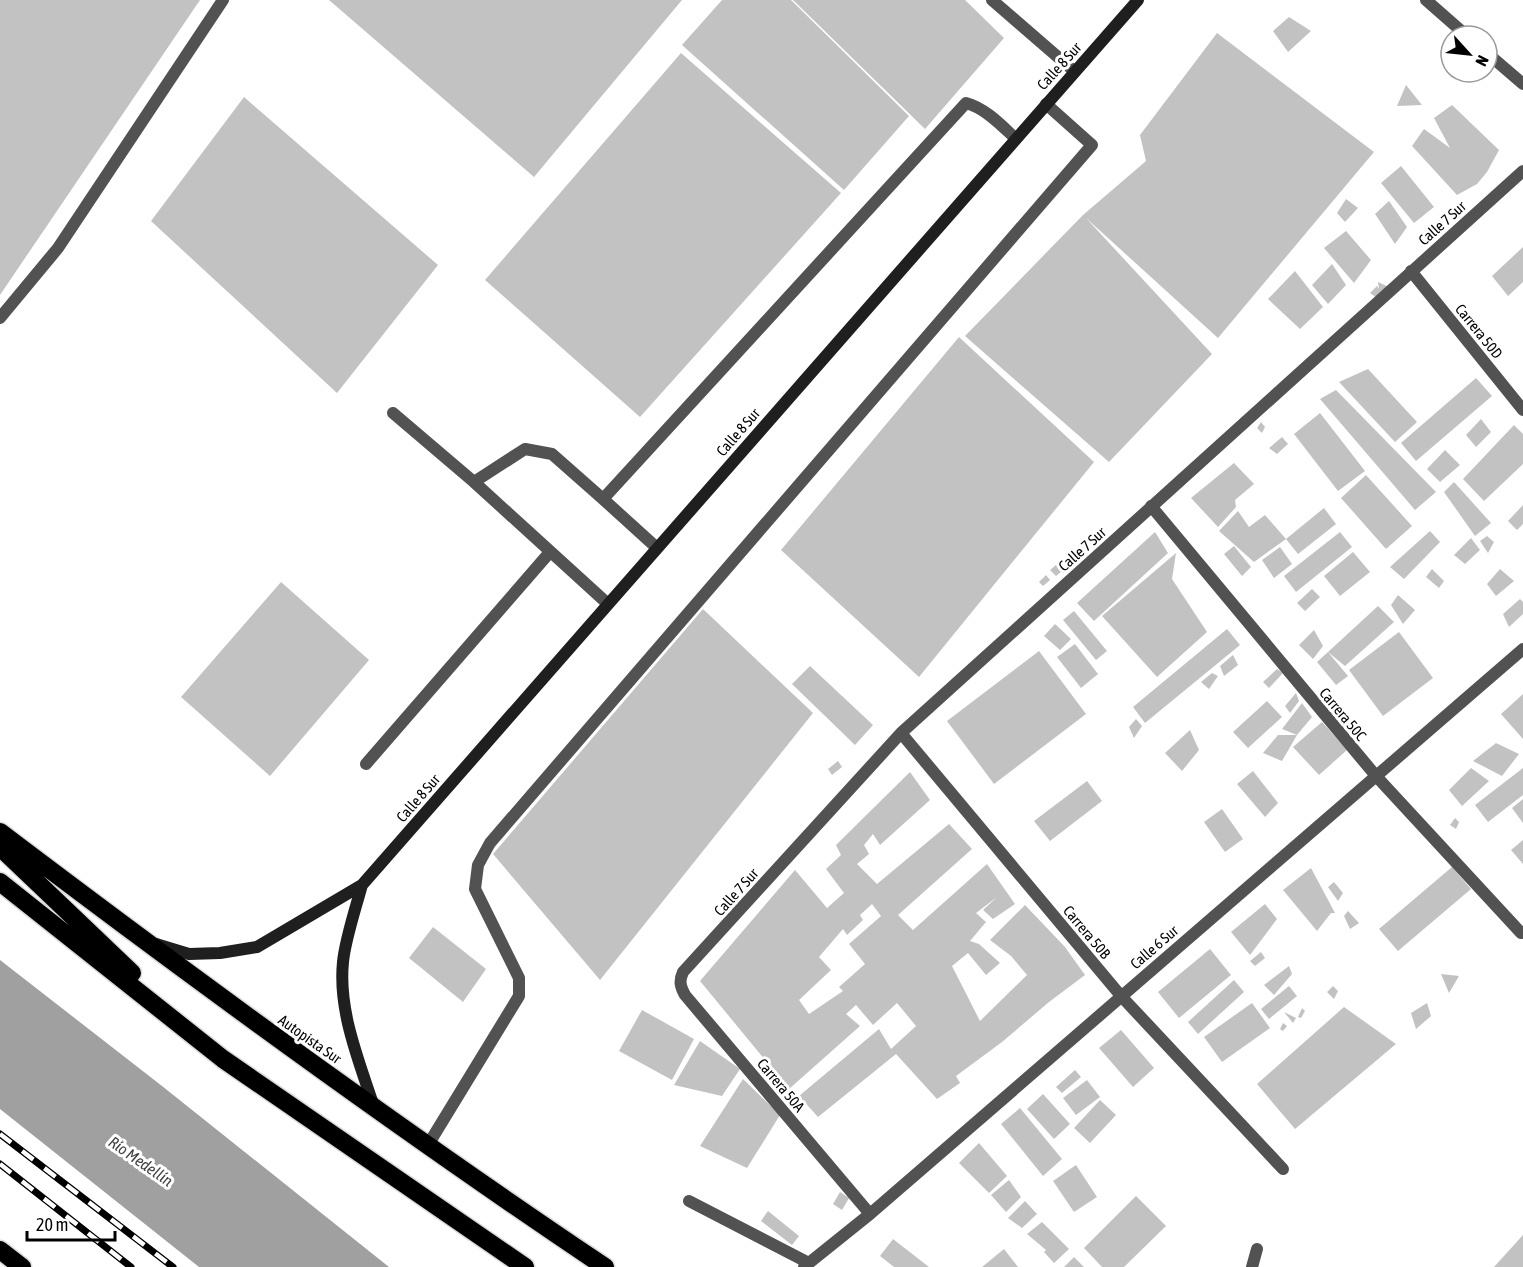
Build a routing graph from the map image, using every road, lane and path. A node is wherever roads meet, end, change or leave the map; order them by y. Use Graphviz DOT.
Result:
graph roads {
  1 [pos="223,0"];
  2 [pos="992,0"];
  3 [pos="1138,0"];
  4 [pos="1426,0"];
  5 [pos="1453,24"];
  6 [pos="1499,63"];
  7 [pos="1074,71"];
  8 [pos="1523,84"];
  9 [pos="1046,104"];
  10 [pos="1015,138"];
  11 [pos="1523,171"];
  12 [pos="1411,271"];
  13 [pos="0,318"];
  14 [pos="1523,410"];
  15 [pos="393,413"];
  16 [pos="474,482"];
  17 [pos="603,499"];
  18 [pos="1151,506"];
  19 [pos="657,548"];
  20 [pos="550,552"];
  21 [pos="608,604"];
  22 [pos="1523,649"];
  23 [pos="901,733"];
  24 [pos="366,765"];
  25 [pos="1376,776"];
  26 [pos="0,832"];
  27 [pos="0,847"];
  28 [pos="0,882"];
  29 [pos="362,885"];
  30 [pos="1522,935"];
  31 [pos="143,940"];
  32 [pos="683,972"];
  33 [pos="1120,996"];
  34 [pos="223,1059"];
  35 [pos="374,1107"];
  36 [pos="428,1145"];
  37 [pos="1283,1169"];
  38 [pos="689,1201"];
  39 [pos="870,1214"];
  40 [pos="1257,1249"];
  41 [pos="0,1250"];
  42 [pos="807,1265"];
  43 [pos="22,1267"];
  44 [pos="525,1267"];
  45 [pos="605,1267"];
  46 [pos="1252,1267"];
  1 -- 13 [label="street"];
  2 -- 7 [label="street"];
  3 -- 7 [label="street, Calle 8 Sur"];
  4 -- 5 [label="street"];
  6 -- 8 [label="street"];
  7 -- 9 [label="street, Calle 8 Sur"];
  9 -- 10 [label="street, Calle 8 Sur"];
  9 -- 36 [label="street"];
  10 -- 17 [label="street"];
  10 -- 19 [label="street, Calle 8 Sur"];
  11 -- 12 [label="street, Calle 7 Sur"];
  12 -- 14 [label="street, Carrera 50D"];
  12 -- 18 [label="street, Calle 7 Sur"];
  15 -- 16 [label="street"];
  16 -- 17 [label="street"];
  16 -- 20 [label="street"];
  17 -- 19 [label="street"];
  18 -- 23 [label="street, Calle 7 Sur"];
  18 -- 25 [label="street, Carrera 50C"];
  19 -- 21 [label="street, Calle 8 Sur"];
  20 -- 21 [label="street"];
  20 -- 24 [label="street"];
  21 -- 29 [label="street, Calle 8 Sur"];
  22 -- 25 [label="street, Calle 6 Sur"];
  23 -- 32 [label="street, Calle 7 Sur"];
  23 -- 33 [label="street, Carrera 50B"];
  25 -- 30 [label="street, Carrera 50C"];
  25 -- 33 [label="street, Calle 6 Sur"];
  26 -- 31 [label="highway, Autopista Sur"];
  27 -- 34 [label="highway"];
  28 -- 34 [label="highway"];
  29 -- 31 [label="street, Calle 8 Sur"];
  29 -- 35 [label="street, Calle 8 Sur"];
  31 -- 35 [label="highway, Autopista Sur"];
  32 -- 39 [label="street, Carrera 50A"];
  33 -- 37 [label="street, Carrera 50B"];
  33 -- 39 [label="street, Calle 6 Sur"];
  34 -- 44 [label="highway"];
  35 -- 36 [label="highway, Autopista Sur"];
  36 -- 45 [label="highway, Autopista Sur"];
  38 -- 42 [label="street"];
  39 -- 42 [label="street, Calle 6 Sur"];
  40 -- 46 [label="street"];
  41 -- 43 [label="highway"];
}
